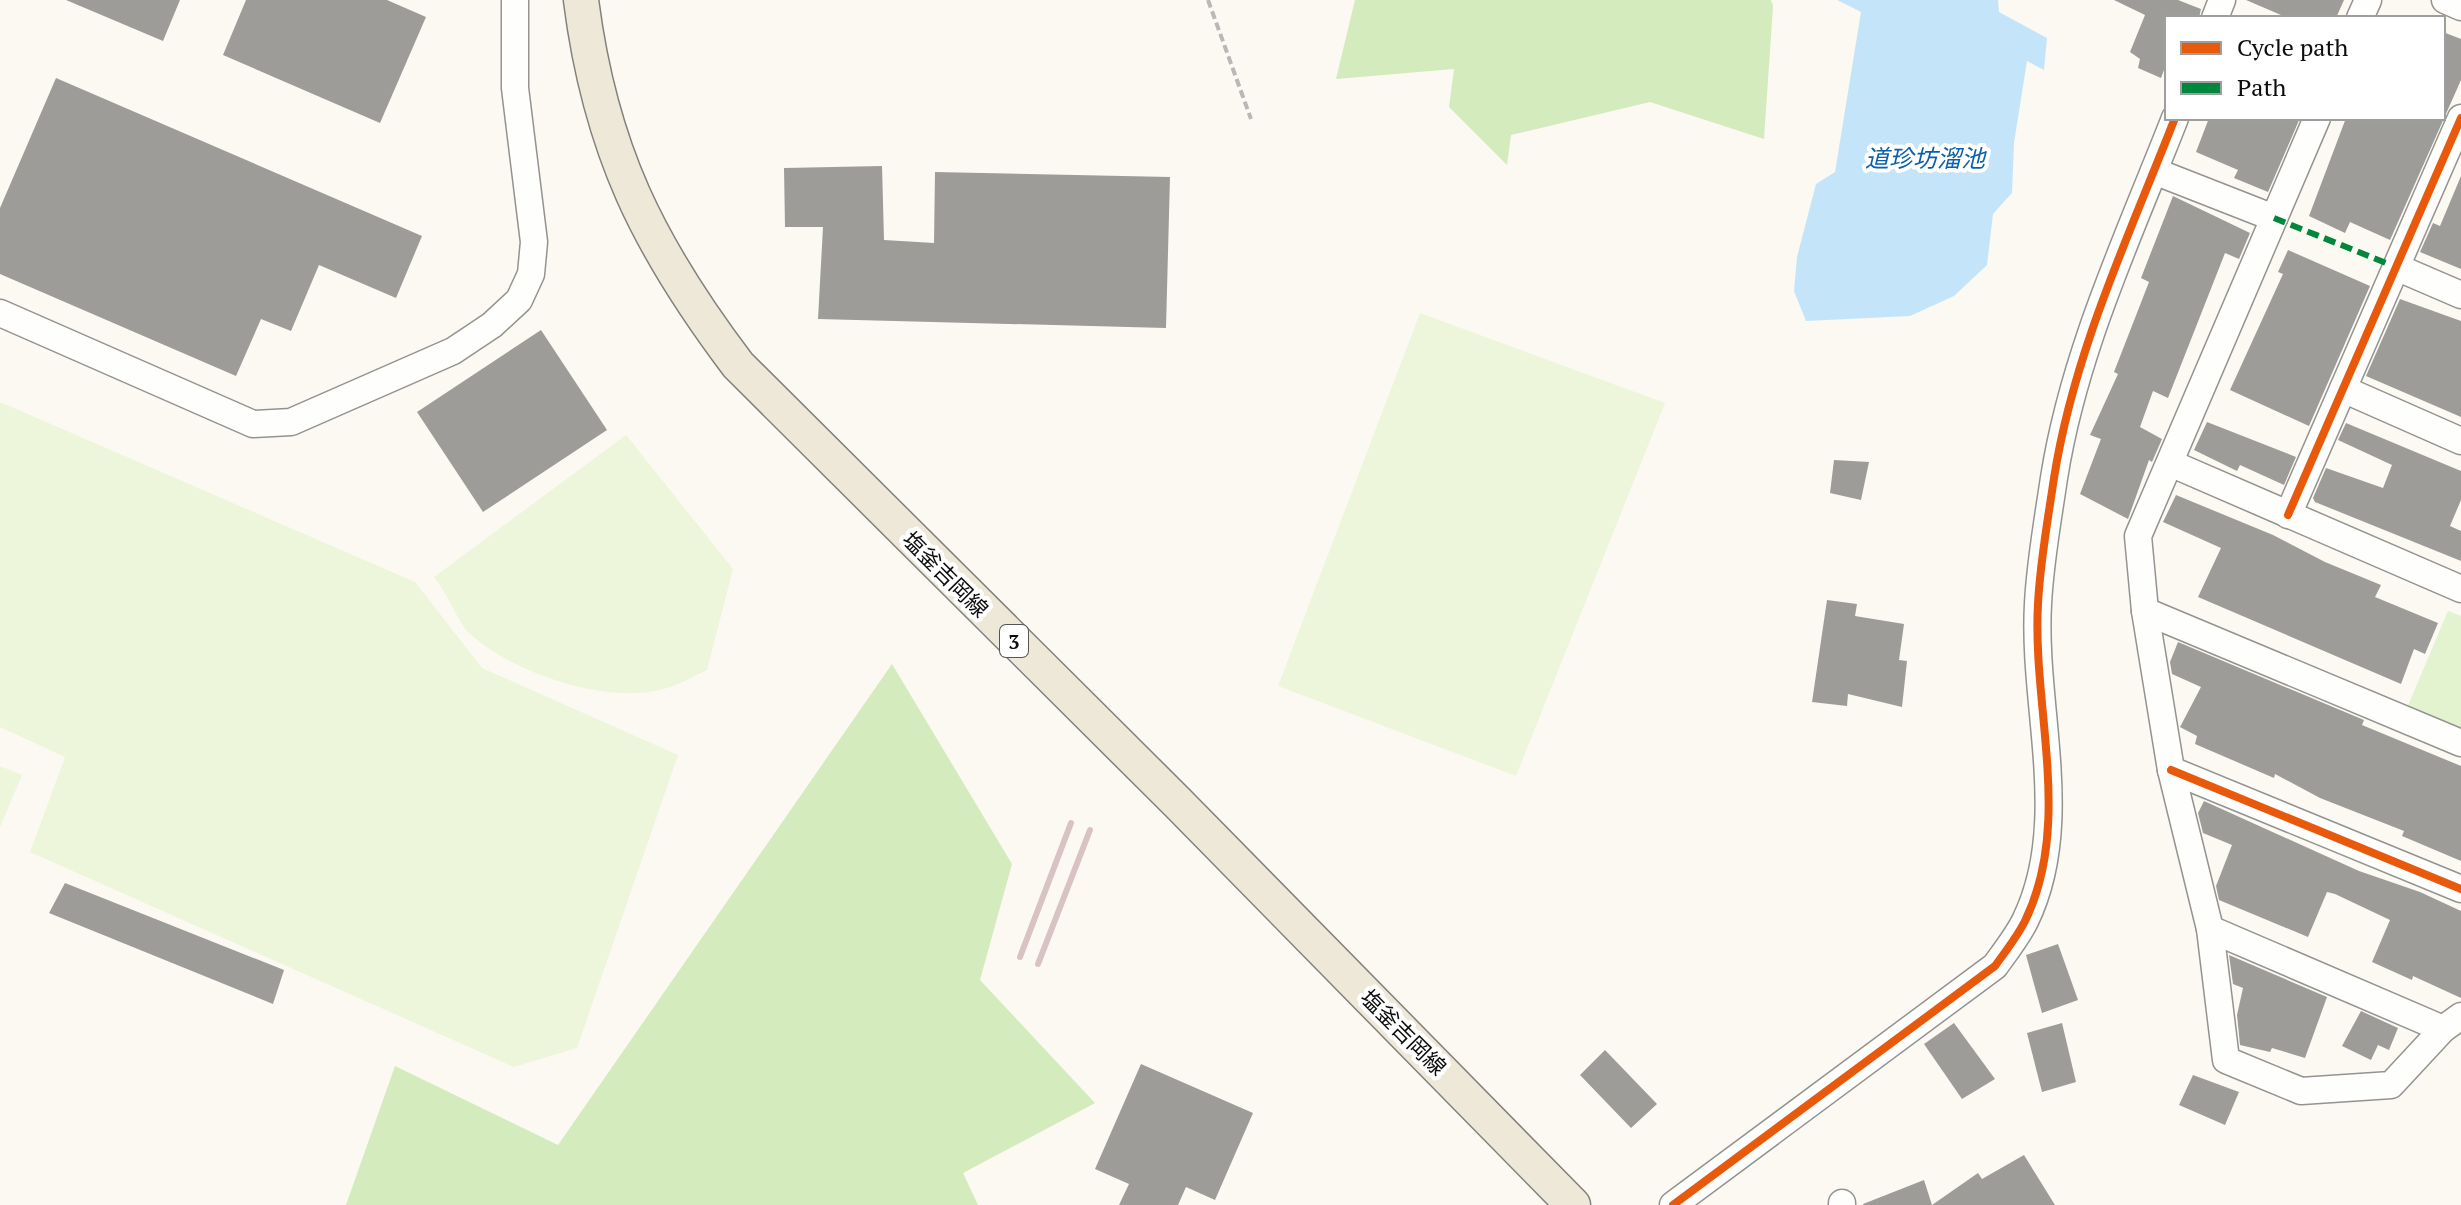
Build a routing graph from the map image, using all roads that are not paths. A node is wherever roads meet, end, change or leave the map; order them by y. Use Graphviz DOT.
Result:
graph roads {
  1 [pos="515,0"];
  2 [pos="581,0"];
  3 [pos="2445,0"];
  4 [pos="2461,7"];
  5 [pos="2461,118"];
  6 [pos="2174,120"];
  7 [pos="2316,120"];
  8 [pos="2455,150"];
  9 [pos="2154,171"];
  10 [pos="2274,218"];
  11 [pos="2396,267"];
  12 [pos="2461,295"];
  13 [pos="0,313"];
  14 [pos="2343,389"];
  15 [pos="2461,441"];
  16 [pos="2170,463"];
  17 [pos="2288,515"];
  18 [pos="2461,589"];
  19 [pos="2145,611"];
  20 [pos="2461,743"];
  21 [pos="2171,770"];
  22 [pos="2461,889"];
  23 [pos="2210,929"];
  24 [pos="2452,1023"];
  25 [pos="1573,1205"];
  26 [pos="1673,1205"];
  1 -- 13 [label="street"];
  2 -- 25 [label="main road, 塩釜吉岡線 / 3"];
  3 -- 4 [label="street"];
  5 -- 8 [label="street"];
  6 -- 9 [label="street"];
  7 -- 10 [label="street"];
  8 -- 11 [label="street"];
  9 -- 10 [label="street"];
  9 -- 26 [label="street"];
  10 -- 16 [label="street"];
  11 -- 12 [label="street"];
  11 -- 14 [label="street"];
  14 -- 15 [label="street"];
  14 -- 17 [label="street"];
  16 -- 17 [label="street"];
  16 -- 19 [label="street"];
  17 -- 18 [label="street"];
  19 -- 20 [label="street"];
  19 -- 21 [label="street"];
  21 -- 22 [label="street"];
  21 -- 23 [label="street"];
  23 -- 24 [label="street"];
  23 -- 24 [label="street"];
}
